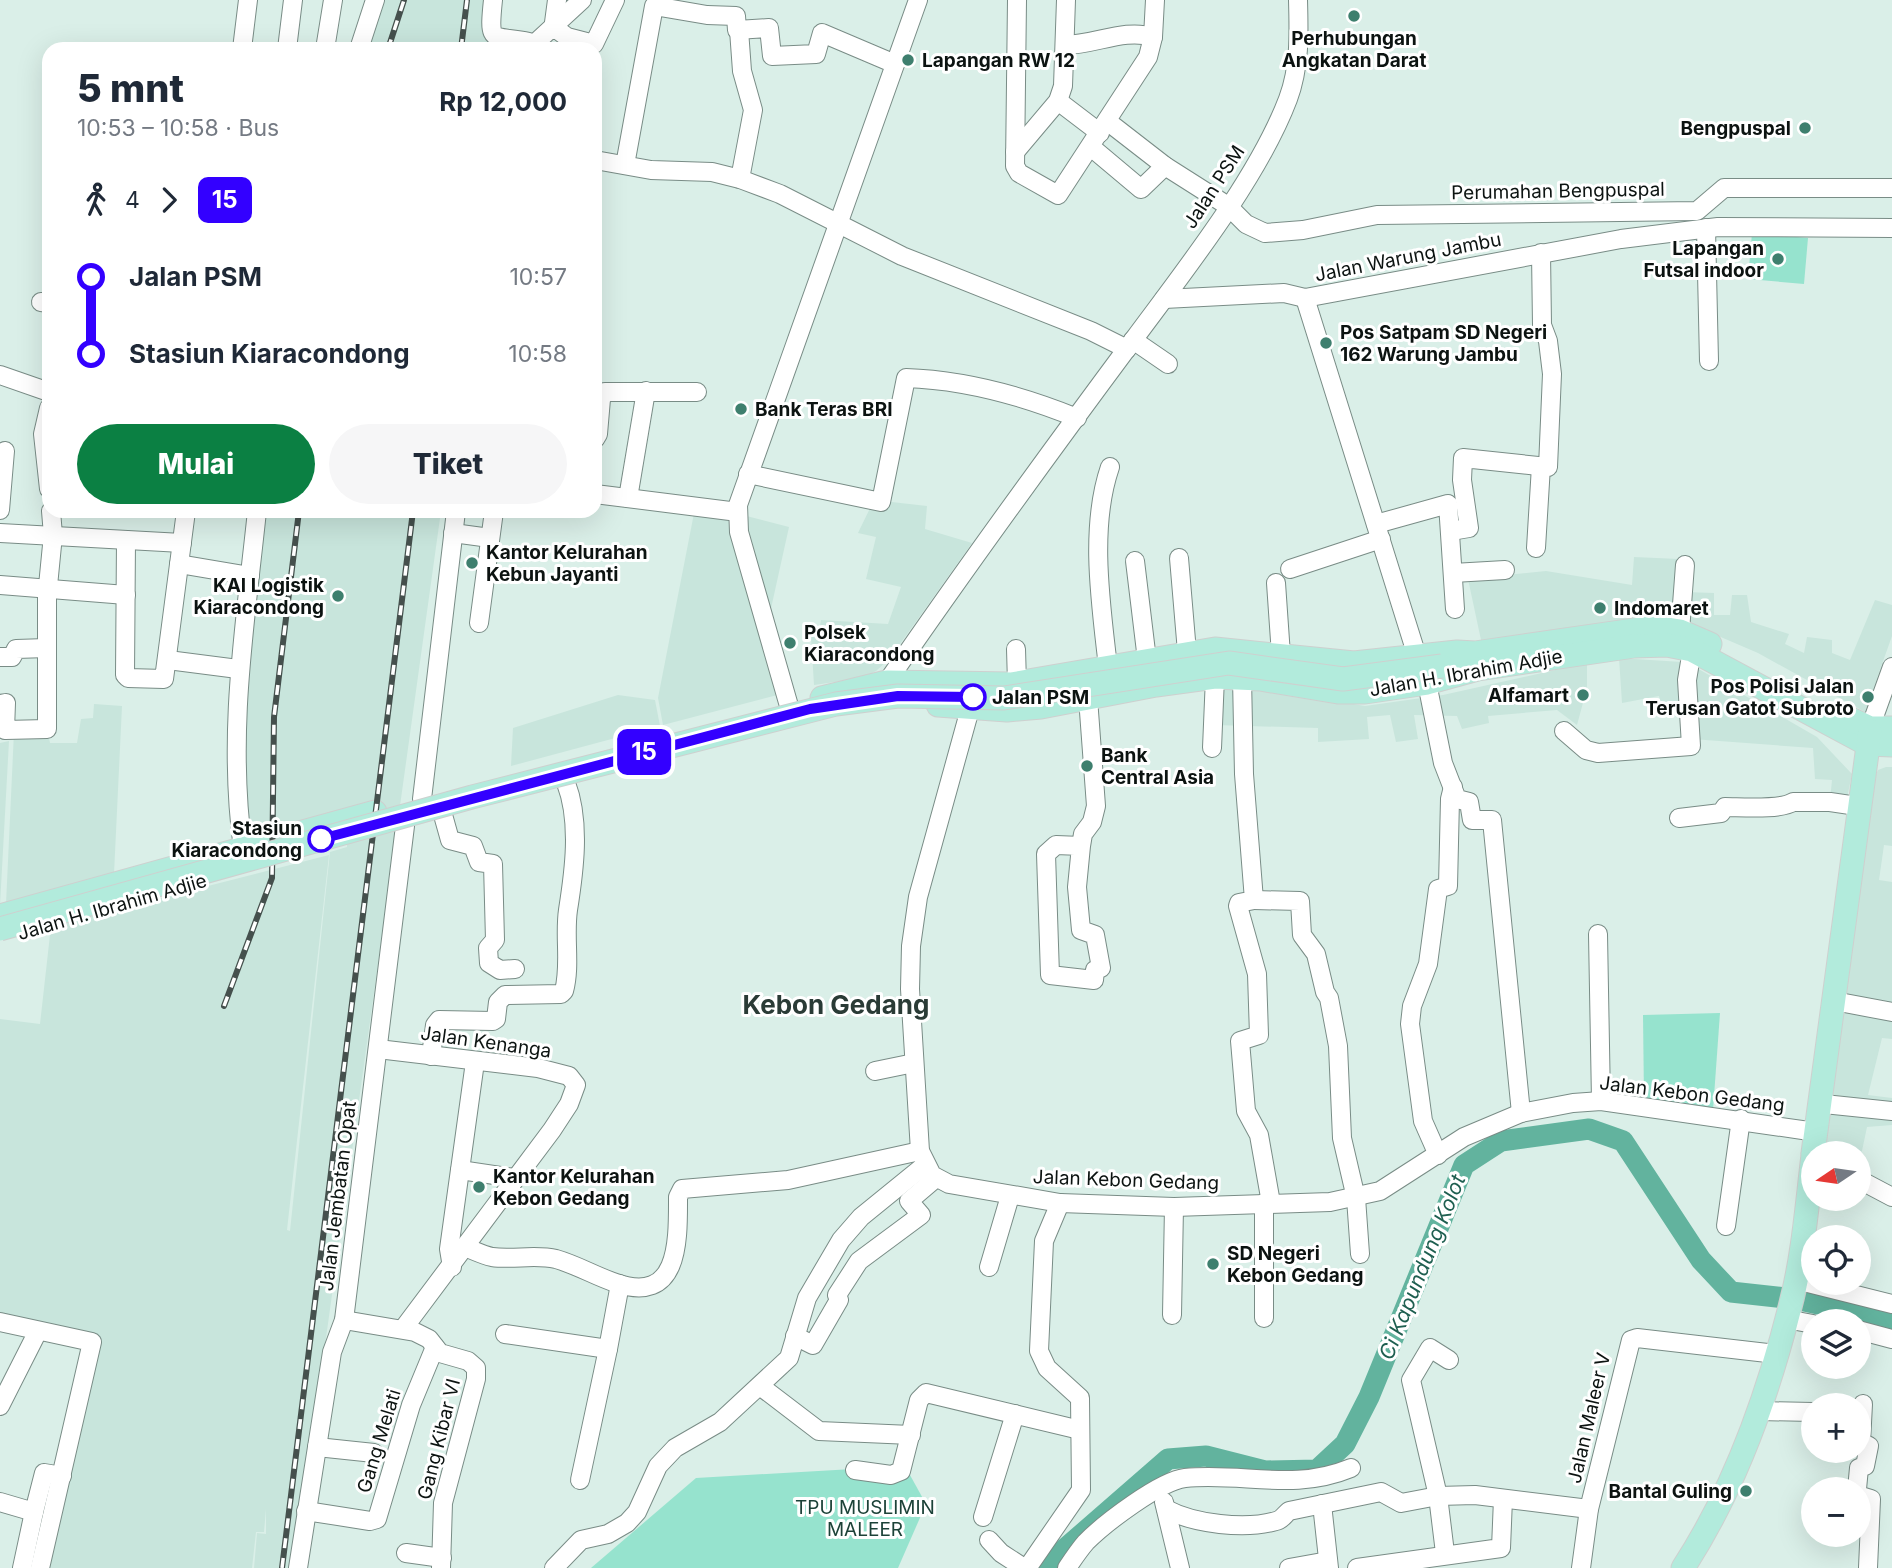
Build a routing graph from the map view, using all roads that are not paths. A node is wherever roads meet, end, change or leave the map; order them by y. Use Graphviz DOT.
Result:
graph roads {
  1 [pos="248,0"];
  2 [pos="293,0"];
  3 [pos="333,0"];
  4 [pos="375,0"];
  5 [pos="493,0"];
  6 [pos="557,0"];
  7 [pos="583,0"];
  8 [pos="615,0"];
  9 [pos="918,0"];
  10 [pos="1017,0"];
  11 [pos="1066,0"];
  12 [pos="1155,0"];
  13 [pos="1298,0"];
  14 [pos="666,4"];
  15 [pos="554,26"];
  16 [pos="739,30"];
  17 [pos="1153,37"];
  18 [pos="243,42"];
  19 [pos="288,42"];
  20 [pos="326,42"];
  21 [pos="361,42"];
  22 [pos="529,42"];
  23 [pos="537,42"];
  24 [pos="586,42"];
  25 [pos="595,42"];
  26 [pos="1065,45"];
  27 [pos="895,64"];
  28 [pos="1058,101"];
  29 [pos="1099,134"];
  30 [pos="1015,152"];
  31 [pos="602,161"];
  32 [pos="625,166"];
  33 [pos="1165,166"];
  34 [pos="740,179"];
  35 [pos="1892,188"];
  36 [pos="1228,206"];
  37 [pos="837,224"];
  38 [pos="1706,228"];
  39 [pos="1892,228"];
  40 [pos="1541,253"];
  41 [pos="1305,298"];
  42 [pos="1164,299"];
  43 [pos="1130,344"];
  44 [pos="1709,361"];
  45 [pos="1168,364"];
  46 [pos="0,375"];
  47 [pos="42,390"];
  48 [pos="646,391"];
  49 [pos="697,392"];
  50 [pos="602,403"];
  51 [pos="1077,418"];
  52 [pos="5,451"];
  53 [pos="1541,466"];
  54 [pos="1110,467"];
  55 [pos="748,474"];
  56 [pos="602,495"];
  57 [pos="628,498"];
  58 [pos="0,510"];
  59 [pos="738,512"];
  60 [pos="52,518"];
  61 [pos="185,518"];
  62 [pos="256,518"];
  63 [pos="455,518"];
  64 [pos="493,518"];
  65 [pos="1378,531"];
  66 [pos="1451,531"];
  67 [pos="0,533"];
  68 [pos="453,533"];
  69 [pos="53,535"];
  70 [pos="489,538"];
  71 [pos="126,540"];
  72 [pos="182,543"];
  73 [pos="1536,548"];
  74 [pos="1179,558"];
  75 [pos="1135,561"];
  76 [pos="179,564"];
  77 [pos="1685,565"];
  78 [pos="1290,569"];
  79 [pos="1505,570"];
  80 [pos="1454,573"];
  81 [pos="250,576"];
  82 [pos="1276,583"];
  83 [pos="0,585"];
  84 [pos="48,587"];
  85 [pos="126,595"];
  86 [pos="1455,609"];
  87 [pos="479,623"];
  88 [pos="1686,641"];
  89 [pos="47,648"];
  90 [pos="1016,649"];
  91 [pos="1187,652"];
  92 [pos="1281,656"];
  93 [pos="1416,656"];
  94 [pos="0,657"];
  95 [pos="168,660"];
  96 [pos="1147,660"];
  97 [pos="1475,662"];
  98 [pos="1108,667"];
  99 [pos="1892,667"];
  100 [pos="238,669"];
  101 [pos="1435,675"];
  102 [pos="1214,677"];
  103 [pos="1242,678"];
  104 [pos="1017,683"];
  105 [pos="891,691"];
  106 [pos="1088,698"];
  107 [pos="0,704"];
  108 [pos="800,709"];
  109 [pos="970,709"];
  110 [pos="1564,732"];
  111 [pos="1876,733"];
  112 [pos="1892,745"];
  113 [pos="1212,748"];
  114 [pos="1892,751"];
  115 [pos="566,783"];
  116 [pos="1452,783"];
  117 [pos="422,799"];
  118 [pos="1857,806"];
  119 [pos="443,815"];
  120 [pos="1679,818"];
  121 [pos="405,826"];
  122 [pos="294,846"];
  123 [pos="1081,846"];
  124 [pos="243,849"];
  125 [pos="1254,900"];
  126 [pos="93,901"];
  127 [pos="0,916"];
  128 [pos="0,929"];
  129 [pos="1598,934"];
  130 [pos="0,939"];
  131 [pos="1840,956"];
  132 [pos="515,969"];
  133 [pos="1834,1001"];
  134 [pos="1892,1012"];
  135 [pos="378,1049"];
  136 [pos="431,1056"];
  137 [pos="475,1062"];
  138 [pos="914,1063"];
  139 [pos="875,1071"];
  140 [pos="1601,1101"];
  141 [pos="1823,1101"];
  142 [pos="1892,1111"];
  143 [pos="1521,1113"];
  144 [pos="1741,1119"];
  145 [pos="1816,1141"];
  146 [pos="1801,1143"];
  147 [pos="1442,1155"];
  148 [pos="927,1165"];
  149 [pos="460,1170"];
  150 [pos="515,1178"];
  151 [pos="1871,1186"];
  152 [pos="1010,1196"];
  153 [pos="1892,1197"];
  154 [pos="1356,1198"];
  155 [pos="1060,1203"];
  156 [pos="1268,1203"];
  157 [pos="1174,1207"];
  158 [pos="1807,1211"];
  159 [pos="1726,1226"];
  160 [pos="467,1248"];
  161 [pos="1360,1254"];
  162 [pos="452,1267"];
  163 [pos="989,1267"];
  164 [pos="1796,1283"];
  165 [pos="620,1284"];
  166 [pos="1892,1304"];
  167 [pos="1788,1314"];
  168 [pos="1172,1315"];
  169 [pos="1264,1318"];
  170 [pos="1801,1319"];
  171 [pos="344,1320"];
  172 [pos="0,1322"];
  173 [pos="403,1329"];
  174 [pos="38,1331"];
  175 [pos="1871,1333"];
  176 [pos="505,1334"];
  177 [pos="795,1336"];
  178 [pos="1892,1339"];
  179 [pos="435,1347"];
  180 [pos="608,1349"];
  181 [pos="1776,1354"];
  182 [pos="1449,1360"];
  183 [pos="760,1386"];
  184 [pos="0,1406"];
  185 [pos="1759,1411"];
  186 [pos="1801,1412"];
  187 [pos="1016,1415"];
  188 [pos="1080,1430"];
  189 [pos="911,1435"];
  190 [pos="317,1447"];
  191 [pos="373,1453"];
  192 [pos="1865,1463"];
  193 [pos="1351,1468"];
  194 [pos="855,1470"];
  195 [pos="62,1476"];
  196 [pos="1858,1477"];
  197 [pos="580,1480"];
  198 [pos="1161,1488"];
  199 [pos="1438,1496"];
  200 [pos="1503,1499"];
  201 [pos="0,1502"];
  202 [pos="1322,1504"];
  203 [pos="1166,1509"];
  204 [pos="1589,1509"];
  205 [pos="306,1511"];
  206 [pos="34,1512"];
  207 [pos="983,1517"];
  208 [pos="989,1540"];
  209 [pos="1869,1547"];
  210 [pos="406,1553"];
  211 [pos="1445,1553"];
  212 [pos="442,1563"];
  213 [pos="1034,1563"];
  214 [pos="1328,1564"];
  215 [pos="22,1568"];
  216 [pos="40,1568"];
  217 [pos="298,1568"];
  218 [pos="554,1568"];
  219 [pos="1067,1568"];
  220 [pos="1180,1568"];
  221 [pos="1289,1568"];
  222 [pos="1357,1568"];
  223 [pos="1581,1568"];
  224 [pos="1683,1568"];
  225 [pos="1868,1568"];
  1 -- 18 [label="street"];
  2 -- 19 [label="street"];
  3 -- 20 [label="street"];
  4 -- 21 [label="street"];
  5 -- 22 [label="street"];
  6 -- 15 [label="street"];
  7 -- 15 [label="street"];
  8 -- 25 [label="street"];
  9 -- 27 [label="street"];
  10 -- 30 [label="street"];
  11 -- 26 [label="street"];
  12 -- 17 [label="street"];
  13 -- 36 [label="street, Jalan PSM"];
  14 -- 16 [label="street"];
  14 -- 32 [label="street"];
  15 -- 23 [label="street"];
  15 -- 24 [label="street"];
  16 -- 27 [label="street"];
  16 -- 34 [label="street"];
  17 -- 26 [label="street"];
  17 -- 29 [label="street"];
  26 -- 28 [label="street"];
  27 -- 37 [label="street"];
  28 -- 29 [label="street"];
  28 -- 30 [label="street"];
  29 -- 30 [label="street"];
  29 -- 33 [label="street, Perumahan Bengpuspal"];
  29 -- 33 [label="street"];
  31 -- 32 [label="street"];
  32 -- 34 [label="street"];
  33 -- 36 [label="street, Perumahan Bengpuspal"];
  34 -- 37 [label="street"];
  35 -- 36 [label="street, Perumahan Bengpuspal"];
  36 -- 42 [label="street, Jalan PSM"];
  37 -- 43 [label="street"];
  37 -- 55 [label="street"];
  38 -- 39 [label="street, Jalan Warung Jambu"];
  38 -- 40 [label="street, Jalan Warung Jambu"];
  38 -- 44 [label="street"];
  40 -- 41 [label="street, Jalan Warung Jambu"];
  40 -- 53 [label="street"];
  41 -- 42 [label="street"];
  41 -- 65 [label="street, Jalan Warung Jambu"];
  42 -- 43 [label="street, Jalan PSM"];
  43 -- 45 [label="street"];
  43 -- 51 [label="street, Jalan PSM"];
  46 -- 47 [label="street"];
  48 -- 49 [label="street"];
  48 -- 50 [label="street"];
  48 -- 57 [label="street"];
  51 -- 55 [label="street"];
  51 -- 105 [label="street, Jalan PSM"];
  52 -- 58 [label="street"];
  53 -- 66 [label="street"];
  53 -- 73 [label="street"];
  54 -- 98 [label="street"];
  55 -- 59 [label="street"];
  56 -- 57 [label="street"];
  57 -- 59 [label="street"];
  59 -- 108 [label="street"];
  60 -- 69 [label="street"];
  61 -- 72 [label="street"];
  62 -- 81 [label="street"];
  63 -- 68 [label="street"];
  64 -- 70 [label="street"];
  65 -- 66 [label="street"];
  65 -- 78 [label="street"];
  65 -- 93 [label="street, Jalan Warung Jambu"];
  66 -- 80 [label="street"];
  67 -- 69 [label="street"];
  68 -- 70 [label="street"];
  68 -- 117 [label="street"];
  69 -- 71 [label="street"];
  69 -- 84 [label="street"];
  70 -- 87 [label="street"];
  71 -- 72 [label="street"];
  71 -- 85 [label="street"];
  72 -- 76 [label="street"];
  74 -- 91 [label="street"];
  75 -- 96 [label="street"];
  76 -- 81 [label="street"];
  76 -- 95 [label="street"];
  77 -- 88 [label="street"];
  79 -- 80 [label="street"];
  80 -- 86 [label="street"];
  81 -- 100 [label="street"];
  82 -- 92 [label="street"];
  83 -- 84 [label="street"];
  84 -- 85 [label="street"];
  84 -- 89 [label="street"];
  85 -- 95 [label="street"];
  88 -- 97 [label="main road, Jalan H. Ibrahim Adjie"];
  88 -- 110 [label="street"];
  88 -- 111 [label="main road, Jalan H. Ibrahim Adjie"];
  89 -- 94 [label="street"];
  89 -- 107 [label="street"];
  90 -- 104 [label="street"];
  91 -- 92 [label="main road, Jalan H. Ibrahim Adjie"];
  91 -- 96 [label="main road, Jalan H. Ibrahim Adjie"];
  92 -- 93 [label="main road, Jalan H. Ibrahim Adjie"];
  93 -- 97 [label="main road, Jalan H. Ibrahim Adjie"];
  95 -- 100 [label="street"];
  96 -- 98 [label="main road, Jalan H. Ibrahim Adjie"];
  97 -- 101 [label="main road"];
  98 -- 104 [label="main road, Jalan H. Ibrahim Adjie"];
  99 -- 111 [label="street"];
  100 -- 124 [label="street"];
  101 -- 103 [label="main road, Jalan H. Ibrahim Adjie"];
  101 -- 116 [label="street"];
  101 -- 128 [label="main road, bridge"];
  102 -- 103 [label="main road, Jalan H. Ibrahim Adjie"];
  102 -- 106 [label="main road, Jalan H. Ibrahim Adjie"];
  102 -- 113 [label="street"];
  103 -- 125 [label="street"];
  104 -- 105 [label="main road, Jalan H. Ibrahim Adjie"];
  105 -- 108 [label="main road, Jalan H. Ibrahim Adjie"];
  105 -- 109 [label="main road, Jalan H. Ibrahim Adjie"];
  106 -- 109 [label="main road, Jalan H. Ibrahim Adjie"];
  106 -- 123 [label="street"];
  108 -- 115 [label="main road, Jalan H. Ibrahim Adjie"];
  108 -- 117 [label="main road, Jalan H. Ibrahim Adjie"];
  109 -- 138 [label="street"];
  111 -- 112 [label="main road, Jalan H. Ibrahim Adjie"];
  111 -- 118 [label="main road"];
  114 -- 131 [label="main road"];
  115 -- 119 [label="main road, Jalan H. Ibrahim Adjie"];
  115 -- 136 [label="street"];
  116 -- 143 [label="street"];
  116 -- 147 [label="street"];
  117 -- 122 [label="main road, Jalan H. Ibrahim Adjie"];
  118 -- 120 [label="street"];
  118 -- 131 [label="main road"];
  119 -- 121 [label="main road, Jalan H. Ibrahim Adjie"];
  119 -- 132 [label="street"];
  121 -- 122 [label="main road, Jalan H. Ibrahim Adjie"];
  121 -- 135 [label="street, Jalan Jembatan Opat"];
  122 -- 124 [label="main road, Jalan H. Ibrahim Adjie"];
  122 -- 126 [label="main road, Jalan H. Ibrahim Adjie"];
  123 -- 123 [label="street"];
  124 -- 126 [label="main road, Jalan H. Ibrahim Adjie"];
  125 -- 154 [label="street"];
  125 -- 156 [label="street"];
  126 -- 127 [label="main road, Jalan H. Ibrahim Adjie"];
  126 -- 130 [label="main road, Jalan H. Ibrahim Adjie"];
  129 -- 140 [label="street"];
  131 -- 133 [label="main road"];
  133 -- 134 [label="street"];
  133 -- 141 [label="main road"];
  135 -- 136 [label="street, Jalan Kenanga"];
  135 -- 171 [label="street, Jalan Jembatan Opat"];
  136 -- 137 [label="street, Jalan Kenanga"];
  137 -- 149 [label="street"];
  137 -- 150 [label="street, Jalan Kenanga"];
  138 -- 139 [label="street"];
  138 -- 148 [label="street"];
  140 -- 143 [label="street, Jalan Kebon Gedang"];
  140 -- 144 [label="street, Jalan Kebon Gedang"];
  141 -- 142 [label="street"];
  141 -- 145 [label="main road"];
  143 -- 147 [label="street, Jalan Kebon Gedang"];
  144 -- 146 [label="street, Jalan Kebon Gedang"];
  144 -- 159 [label="street"];
  147 -- 154 [label="street, Jalan Kebon Gedang"];
  148 -- 152 [label="street, Jalan Kebon Gedang"];
  148 -- 165 [label="street"];
  148 -- 177 [label="street"];
  148 -- 177 [label="street"];
  149 -- 150 [label="street"];
  149 -- 162 [label="street"];
  150 -- 160 [label="street"];
  151 -- 153 [label="street"];
  152 -- 155 [label="street, Jalan Kebon Gedang"];
  152 -- 163 [label="street"];
  154 -- 156 [label="street, Jalan Kebon Gedang"];
  154 -- 161 [label="street"];
  155 -- 157 [label="street, Jalan Kebon Gedang"];
  155 -- 188 [label="street"];
  156 -- 157 [label="street, Jalan Kebon Gedang"];
  156 -- 169 [label="street"];
  157 -- 168 [label="street"];
  158 -- 164 [label="main road"];
  160 -- 162 [label="street"];
  160 -- 165 [label="street"];
  162 -- 173 [label="street"];
  164 -- 166 [label="street"];
  164 -- 167 [label="main road"];
  165 -- 180 [label="street"];
  167 -- 170 [label="street"];
  167 -- 181 [label="main road"];
  171 -- 173 [label="street"];
  171 -- 190 [label="street, Jalan Jembatan Opat"];
  172 -- 174 [label="street"];
  173 -- 179 [label="street"];
  174 -- 184 [label="street"];
  174 -- 195 [label="street"];
  175 -- 178 [label="street"];
  176 -- 180 [label="street"];
  177 -- 183 [label="street"];
  179 -- 205 [label="street, Gang Melati"];
  179 -- 212 [label="street, Gang Kibar VI"];
  180 -- 197 [label="street"];
  181 -- 185 [label="main road"];
  181 -- 204 [label="street, Jalan Maleer V"];
  182 -- 199 [label="street"];
  183 -- 189 [label="street"];
  183 -- 218 [label="street"];
  185 -- 186 [label="street"];
  185 -- 224 [label="main road"];
  187 -- 188 [label="street"];
  187 -- 189 [label="street"];
  187 -- 207 [label="street"];
  188 -- 213 [label="street"];
  189 -- 194 [label="street"];
  190 -- 191 [label="street"];
  190 -- 205 [label="street, Jalan Jembatan Opat"];
  192 -- 196 [label="street"];
  193 -- 198 [label="street"];
  195 -- 206 [label="street"];
  195 -- 216 [label="street"];
  198 -- 203 [label="street"];
  198 -- 219 [label="street"];
  199 -- 200 [label="street"];
  199 -- 202 [label="street"];
  199 -- 211 [label="street"];
  200 -- 204 [label="street"];
  200 -- 211 [label="street"];
  201 -- 206 [label="street"];
  202 -- 203 [label="street"];
  202 -- 214 [label="street"];
  203 -- 220 [label="street"];
  204 -- 223 [label="street, Jalan Maleer V"];
  205 -- 217 [label="street, Jalan Jembatan Opat"];
  206 -- 215 [label="street"];
  208 -- 213 [label="street"];
  209 -- 225 [label="street"];
  210 -- 212 [label="street"];
  211 -- 222 [label="street"];
  214 -- 221 [label="street"];
}
